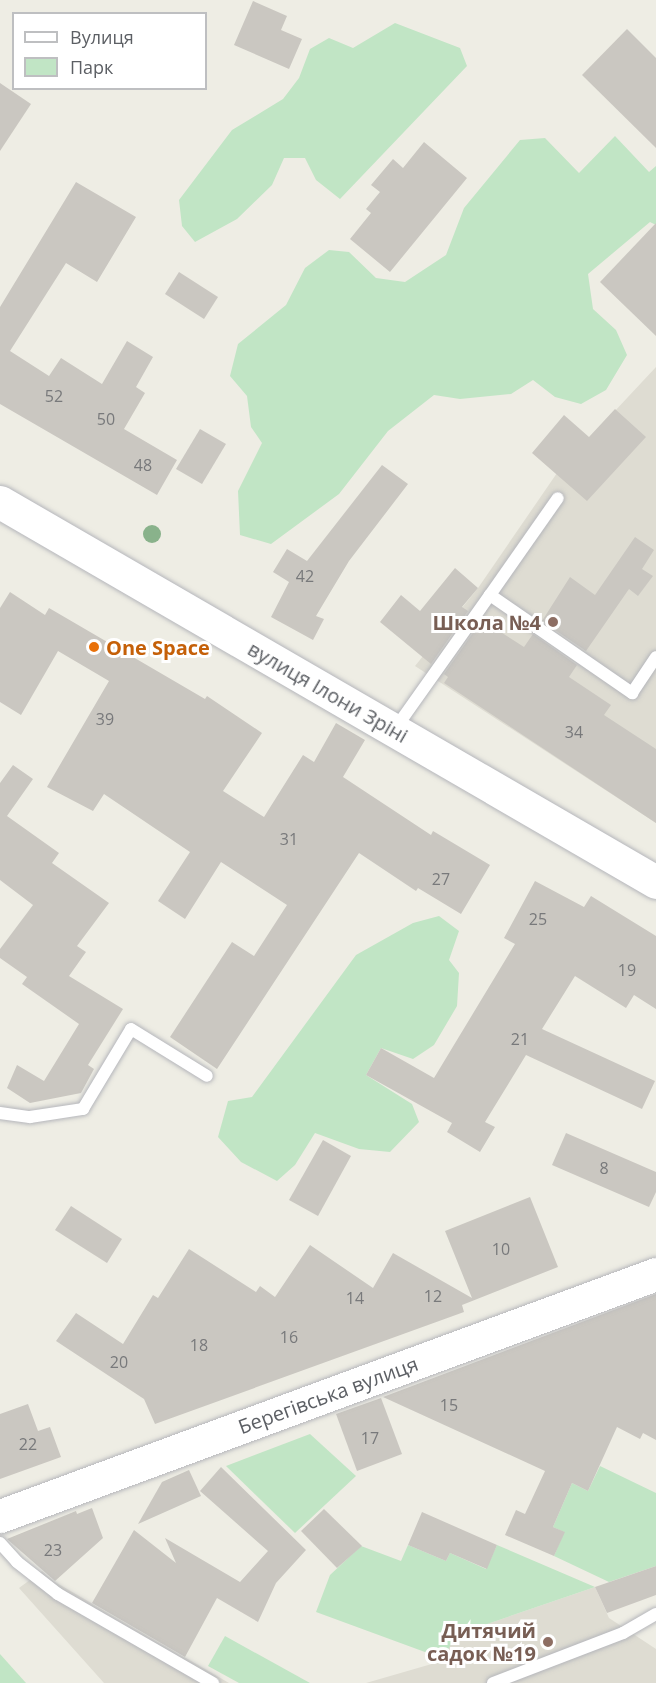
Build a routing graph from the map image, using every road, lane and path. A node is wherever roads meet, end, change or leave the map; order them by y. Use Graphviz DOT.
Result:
graph roads {
  1 [pos="558,498"];
  2 [pos="0,502"];
  3 [pos="490,595"];
  4 [pos="656,657"];
  5 [pos="394,730"];
  6 [pos="656,882"];
  7 [pos="207,1076"];
  8 [pos="0,1113"];
  9 [pos="656,1274"];
  10 [pos="0,1516"];
  11 [pos="0,1543"];
  12 [pos="656,1614"];
  13 [pos="213,1683"];
  14 [pos="493,1683"];
  1 -- 3 [label="lane"];
  2 -- 5 [label="main road, вулиця Ілони Зріні"];
  3 -- 4 [label="lane"];
  3 -- 5 [label="lane"];
  5 -- 6 [label="main road, вулиця Ілони Зріні"];
  7 -- 8 [label="lane"];
  9 -- 10 [label="main road, Берегівська вулиця"];
  11 -- 13 [label="lane"];
  12 -- 14 [label="lane"];
}
